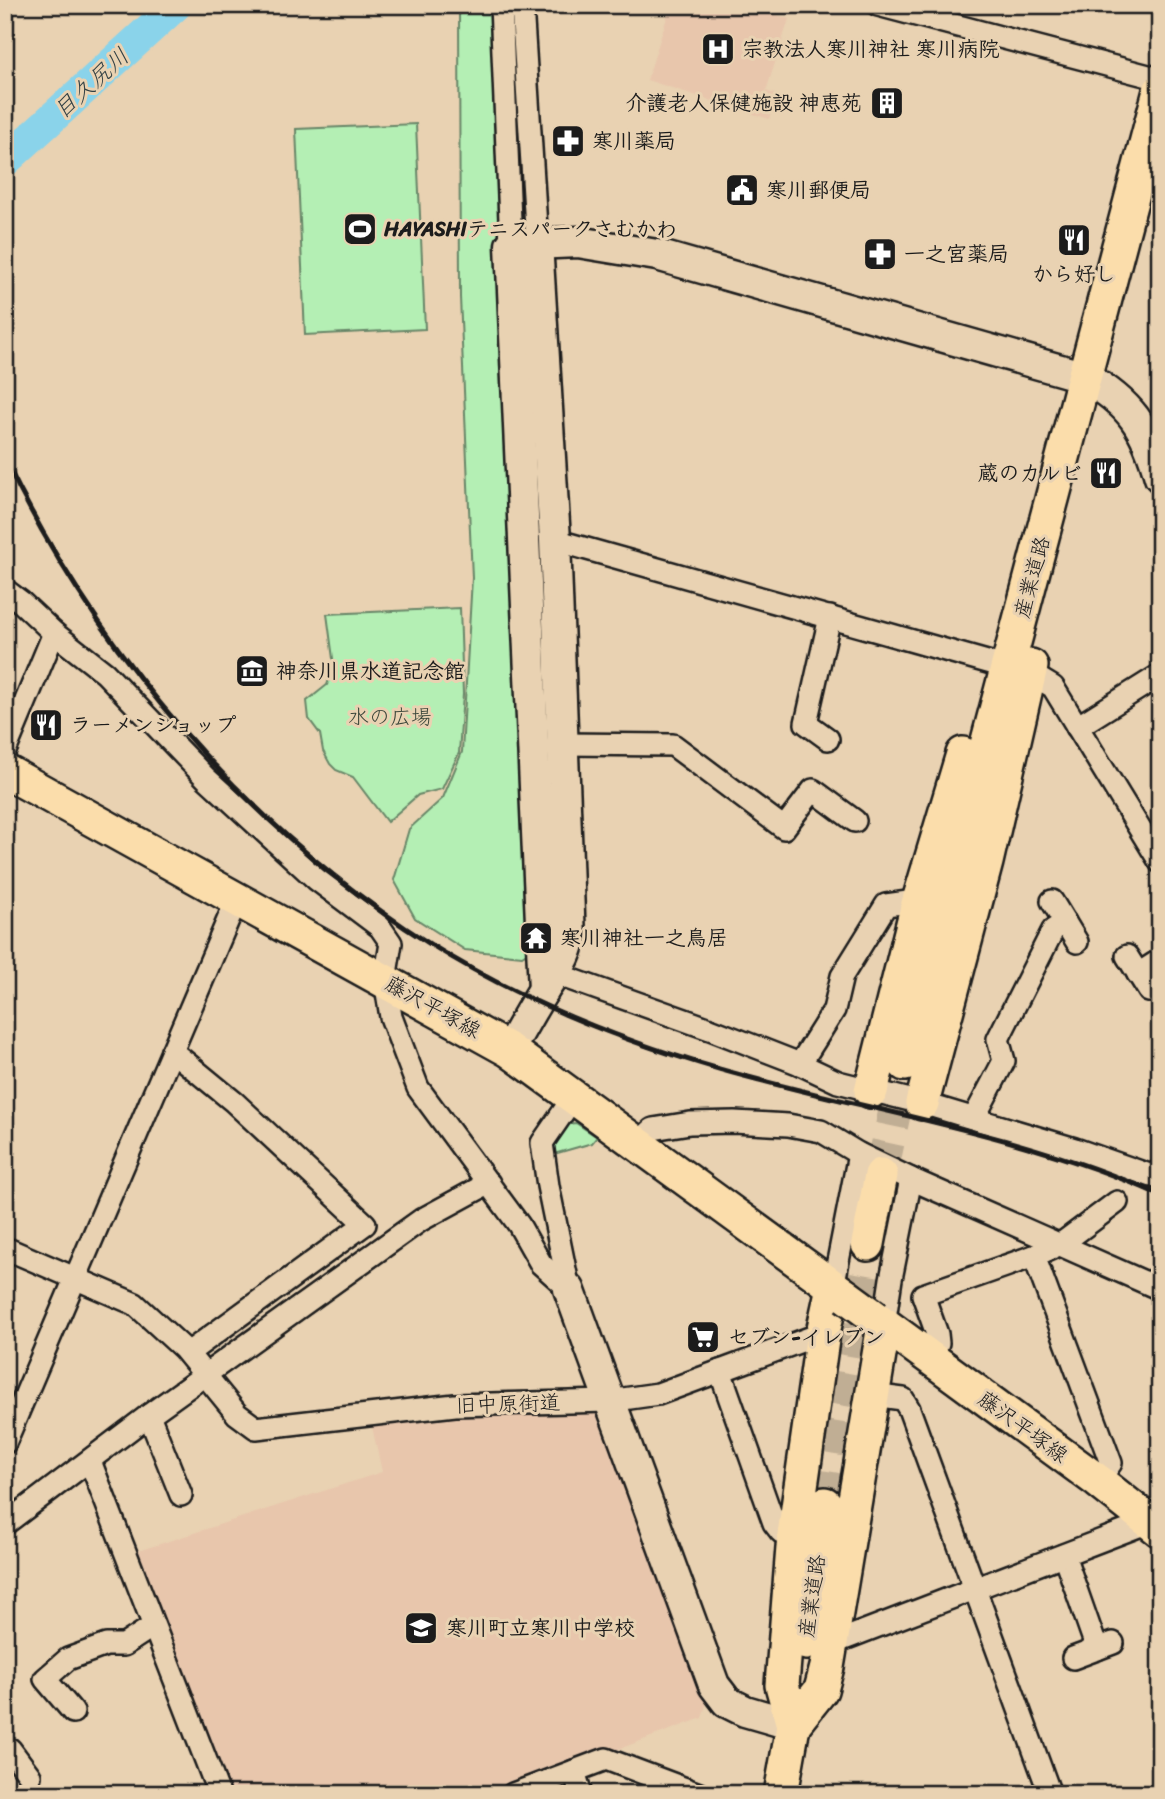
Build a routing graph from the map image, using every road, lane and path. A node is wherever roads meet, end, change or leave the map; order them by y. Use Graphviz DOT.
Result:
graph roads {
  1 [pos="501,5"];
  2 [pos="522,5"];
  3 [pos="878,5"];
  4 [pos="1160,79"];
  5 [pos="1160,91"];
  6 [pos="524,244"];
  7 [pos="1085,377"];
  8 [pos="1158,458"];
  9 [pos="1051,507"];
  10 [pos="555,540"];
  11 [pos="1033,575"];
  12 [pos="5,590"];
  13 [pos="830,617"];
  14 [pos="54,634"];
  15 [pos="991,663"];
  16 [pos="1030,673"];
  17 [pos="1160,676"];
  18 [pos="1077,727"];
  19 [pos="828,738"];
  20 [pos="562,744"];
  21 [pos="5,751"];
  22 [pos="5,771"];
  23 [pos="855,821"];
  24 [pos="1160,862"];
  25 [pos="237,899"];
  26 [pos="1052,901"];
  27 [pos="918,904"];
  28 [pos="1065,922"];
  29 [pos="1077,942"];
  30 [pos="1160,960"];
  31 [pos="553,966"];
  32 [pos="1138,973"];
  33 [pos="385,980"];
  34 [pos="509,1050"];
  35 [pos="172,1051"];
  36 [pos="800,1064"];
  37 [pos="905,1064"];
  38 [pos="871,1091"];
  39 [pos="573,1098"];
  40 [pos="922,1103"];
  41 [pos="974,1118"];
  42 [pos="637,1144"];
  43 [pos="884,1170"];
  44 [pos="1156,1173"];
  45 [pos="489,1183"];
  46 [pos="1117,1202"];
  47 [pos="868,1244"];
  48 [pos="1061,1244"];
  49 [pos="5,1248"];
  50 [pos="1034,1256"];
  51 [pos="75,1278"];
  52 [pos="569,1289"];
  53 [pos="1160,1289"];
  54 [pos="840,1291"];
  55 [pos="880,1322"];
  56 [pos="824,1333"];
  57 [pos="188,1353"];
  58 [pos="930,1359"];
  59 [pos="720,1371"];
  60 [pos="206,1375"];
  61 [pos="872,1395"];
  62 [pos="609,1401"];
  63 [pos="149,1415"];
  64 [pos="5,1443"];
  65 [pos="90,1461"];
  66 [pos="1098,1481"];
  67 [pos="181,1495"];
  68 [pos="825,1504"];
  69 [pos="5,1524"];
  70 [pos="1154,1526"];
  71 [pos="794,1535"];
  72 [pos="1064,1555"];
  73 [pos="976,1589"];
  74 [pos="152,1626"];
  75 [pos="831,1644"];
  76 [pos="1073,1658"];
  77 [pos="73,1712"];
  78 [pos="793,1725"];
  79 [pos="5,1751"];
  80 [pos="574,1770"];
  81 [pos="30,1776"];
  82 [pos="219,1794"];
  83 [pos="513,1794"];
  84 [pos="581,1794"];
  85 [pos="699,1794"];
  86 [pos="781,1794"];
  87 [pos="1051,1794"];
  1 -- 6 [label="street"];
  2 -- 6 [label="street"];
  3 -- 4 [label="street"];
  5 -- 7 [label="main road, 産業道路"];
  6 -- 7 [label="street"];
  6 -- 10 [label="street"];
  6 -- 31 [label="street"];
  7 -- 8 [label="street"];
  7 -- 9 [label="main road, 産業道路"];
  9 -- 11 [label="main road, 産業道路"];
  9 -- 16 [label="main road"];
  10 -- 13 [label="street"];
  10 -- 20 [label="street"];
  11 -- 15 [label="main road"];
  11 -- 37 [label="main road, 産業道路"];
  12 -- 14 [label="street"];
  13 -- 15 [label="street"];
  13 -- 19 [label="street"];
  14 -- 21 [label="street"];
  14 -- 33 [label="street"];
  15 -- 27 [label="main road"];
  16 -- 18 [label="street"];
  16 -- 40 [label="main road"];
  17 -- 18 [label="street"];
  18 -- 24 [label="street"];
  20 -- 23 [label="street"];
  20 -- 31 [label="street"];
  22 -- 25 [label="main road, 藤沢平塚線"];
  25 -- 33 [label="main road, 藤沢平塚線"];
  25 -- 35 [label="street"];
  26 -- 28 [label="street"];
  27 -- 36 [label="street"];
  27 -- 38 [label="main road"];
  28 -- 29 [label="street"];
  28 -- 41 [label="street"];
  30 -- 32 [label="street"];
  31 -- 34 [label="street"];
  31 -- 36 [label="street"];
  33 -- 34 [label="main road, 藤沢平塚線"];
  33 -- 45 [label="street"];
  34 -- 39 [label="main road, 藤沢平塚線"];
  35 -- 51 [label="street"];
  35 -- 57 [label="street"];
  36 -- 38 [label="street"];
  38 -- 40 [label="street"];
  39 -- 42 [label="main road, 藤沢平塚線"];
  39 -- 52 [label="street"];
  40 -- 41 [label="street"];
  41 -- 44 [label="street"];
  42 -- 43 [label="street"];
  42 -- 54 [label="main road, 藤沢平塚線"];
  43 -- 47 [label="main road"];
  43 -- 48 [label="street"];
  43 -- 54 [label="street"];
  43 -- 55 [label="street"];
  45 -- 52 [label="street"];
  45 -- 60 [label="street"];
  46 -- 48 [label="street"];
  48 -- 50 [label="street"];
  48 -- 53 [label="street"];
  49 -- 51 [label="street"];
  50 -- 58 [label="street"];
  50 -- 66 [label="street"];
  51 -- 57 [label="street"];
  51 -- 64 [label="street"];
  52 -- 62 [label="street"];
  54 -- 55 [label="main road, 藤沢平塚線, bridge"];
  54 -- 56 [label="main road"];
  55 -- 58 [label="main road, 藤沢平塚線"];
  55 -- 61 [label="main road"];
  56 -- 59 [label="street, 旧中原街道"];
  56 -- 71 [label="main road"];
  57 -- 60 [label="street"];
  58 -- 66 [label="main road, 藤沢平塚線"];
  59 -- 62 [label="street, 旧中原街道"];
  59 -- 71 [label="street"];
  60 -- 62 [label="street, 旧中原街道"];
  60 -- 63 [label="street"];
  61 -- 73 [label="street"];
  61 -- 75 [label="main road"];
  62 -- 78 [label="street"];
  63 -- 65 [label="street"];
  63 -- 67 [label="street"];
  65 -- 69 [label="street"];
  65 -- 74 [label="street"];
  66 -- 70 [label="main road, 藤沢平塚線"];
  68 -- 78 [label="main road, 産業道路"];
  70 -- 72 [label="street"];
  71 -- 78 [label="main road"];
  72 -- 73 [label="street"];
  72 -- 76 [label="street"];
  73 -- 75 [label="street"];
  73 -- 87 [label="street"];
  74 -- 77 [label="street"];
  74 -- 82 [label="street"];
  75 -- 78 [label="main road"];
  78 -- 86 [label="main road"];
  79 -- 81 [label="street"];
  80 -- 83 [label="street"];
  80 -- 84 [label="street"];
  80 -- 85 [label="street"];
}
